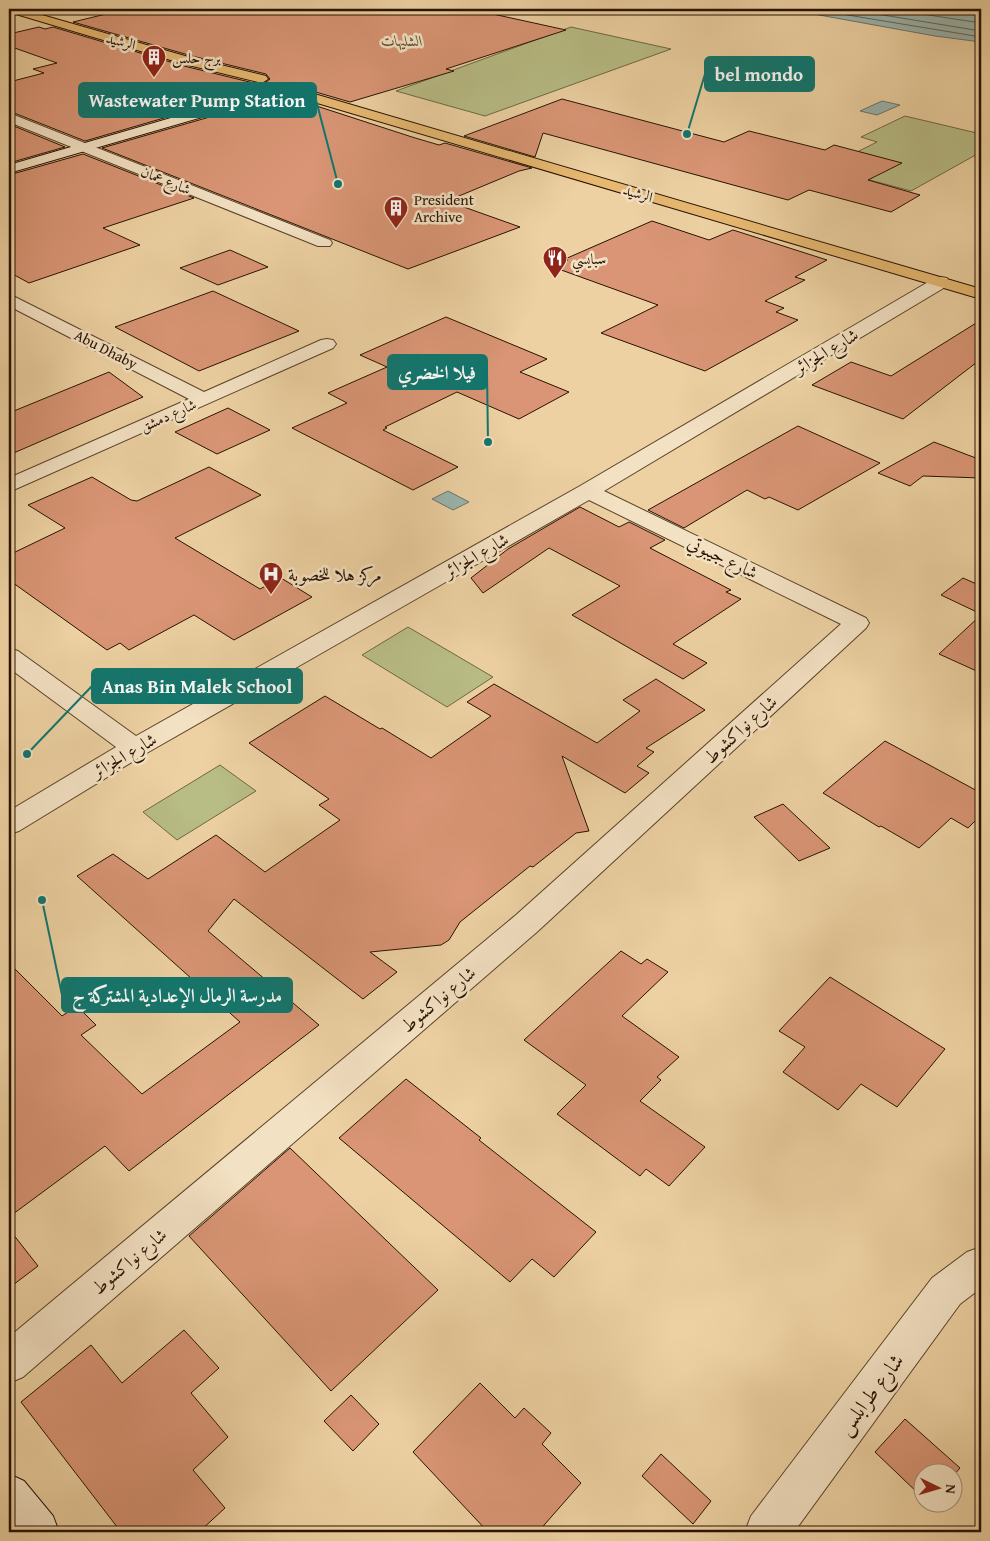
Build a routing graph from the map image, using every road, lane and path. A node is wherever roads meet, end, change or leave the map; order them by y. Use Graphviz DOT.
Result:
graph roads {
  1 [pos="12,9"];
  2 [pos="43,9"];
  3 [pos="266,78"];
  4 [pos="274,92"];
  5 [pos="294,92"];
  6 [pos="9,117"];
  7 [pos="68,141"];
  8 [pos="84,147"];
  9 [pos="9,157"];
  10 [pos="598,166"];
  11 [pos="9,169"];
  12 [pos="324,243"];
  13 [pos="941,282"];
  14 [pos="981,294"];
  15 [pos="9,299"];
  16 [pos="326,344"];
  17 [pos="204,399"];
  18 [pos="9,486"];
  19 [pos="588,491"];
  20 [pos="857,623"];
  21 [pos="9,656"];
  22 [pos="135,748"];
  23 [pos="9,824"];
  24 [pos="981,1265"];
  25 [pos="9,1363"];
  26 [pos="9,1496"];
  27 [pos="37,1532"];
  28 [pos="767,1532"];
  1 -- 3 [label="main road, الرشيد"];
  2 -- 3 [label="main road, الرشيد"];
  3 -- 4 [label="main road"];
  3 -- 7 [label="street"];
  4 -- 5 [label="main road"];
  4 -- 8 [label="street"];
  5 -- 10 [label="main road"];
  5 -- 13 [label="main road, الرشيد"];
  6 -- 7 [label="street, شارع عمان"];
  7 -- 8 [label="street, شارع عمان"];
  7 -- 9 [label="street"];
  8 -- 11 [label="street"];
  8 -- 12 [label="street, شارع عمان"];
  13 -- 14 [label="main road, الرشيد"];
  13 -- 19 [label="street, شارع الجزائر"];
  15 -- 17 [label="street, Abu Dhaby"];
  16 -- 17 [label="street, شارع دمشق"];
  17 -- 18 [label="street, شارع دمشق"];
  19 -- 20 [label="street, شارع جيبوتي"];
  19 -- 22 [label="street, شارع الجزائر"];
  20 -- 25 [label="street, شارع نواكشوط"];
  21 -- 22 [label="street"];
  22 -- 23 [label="street, شارع الجزائر"];
  24 -- 28 [label="street, شارع طرابلس"];
  26 -- 27 [label="street"];
}
